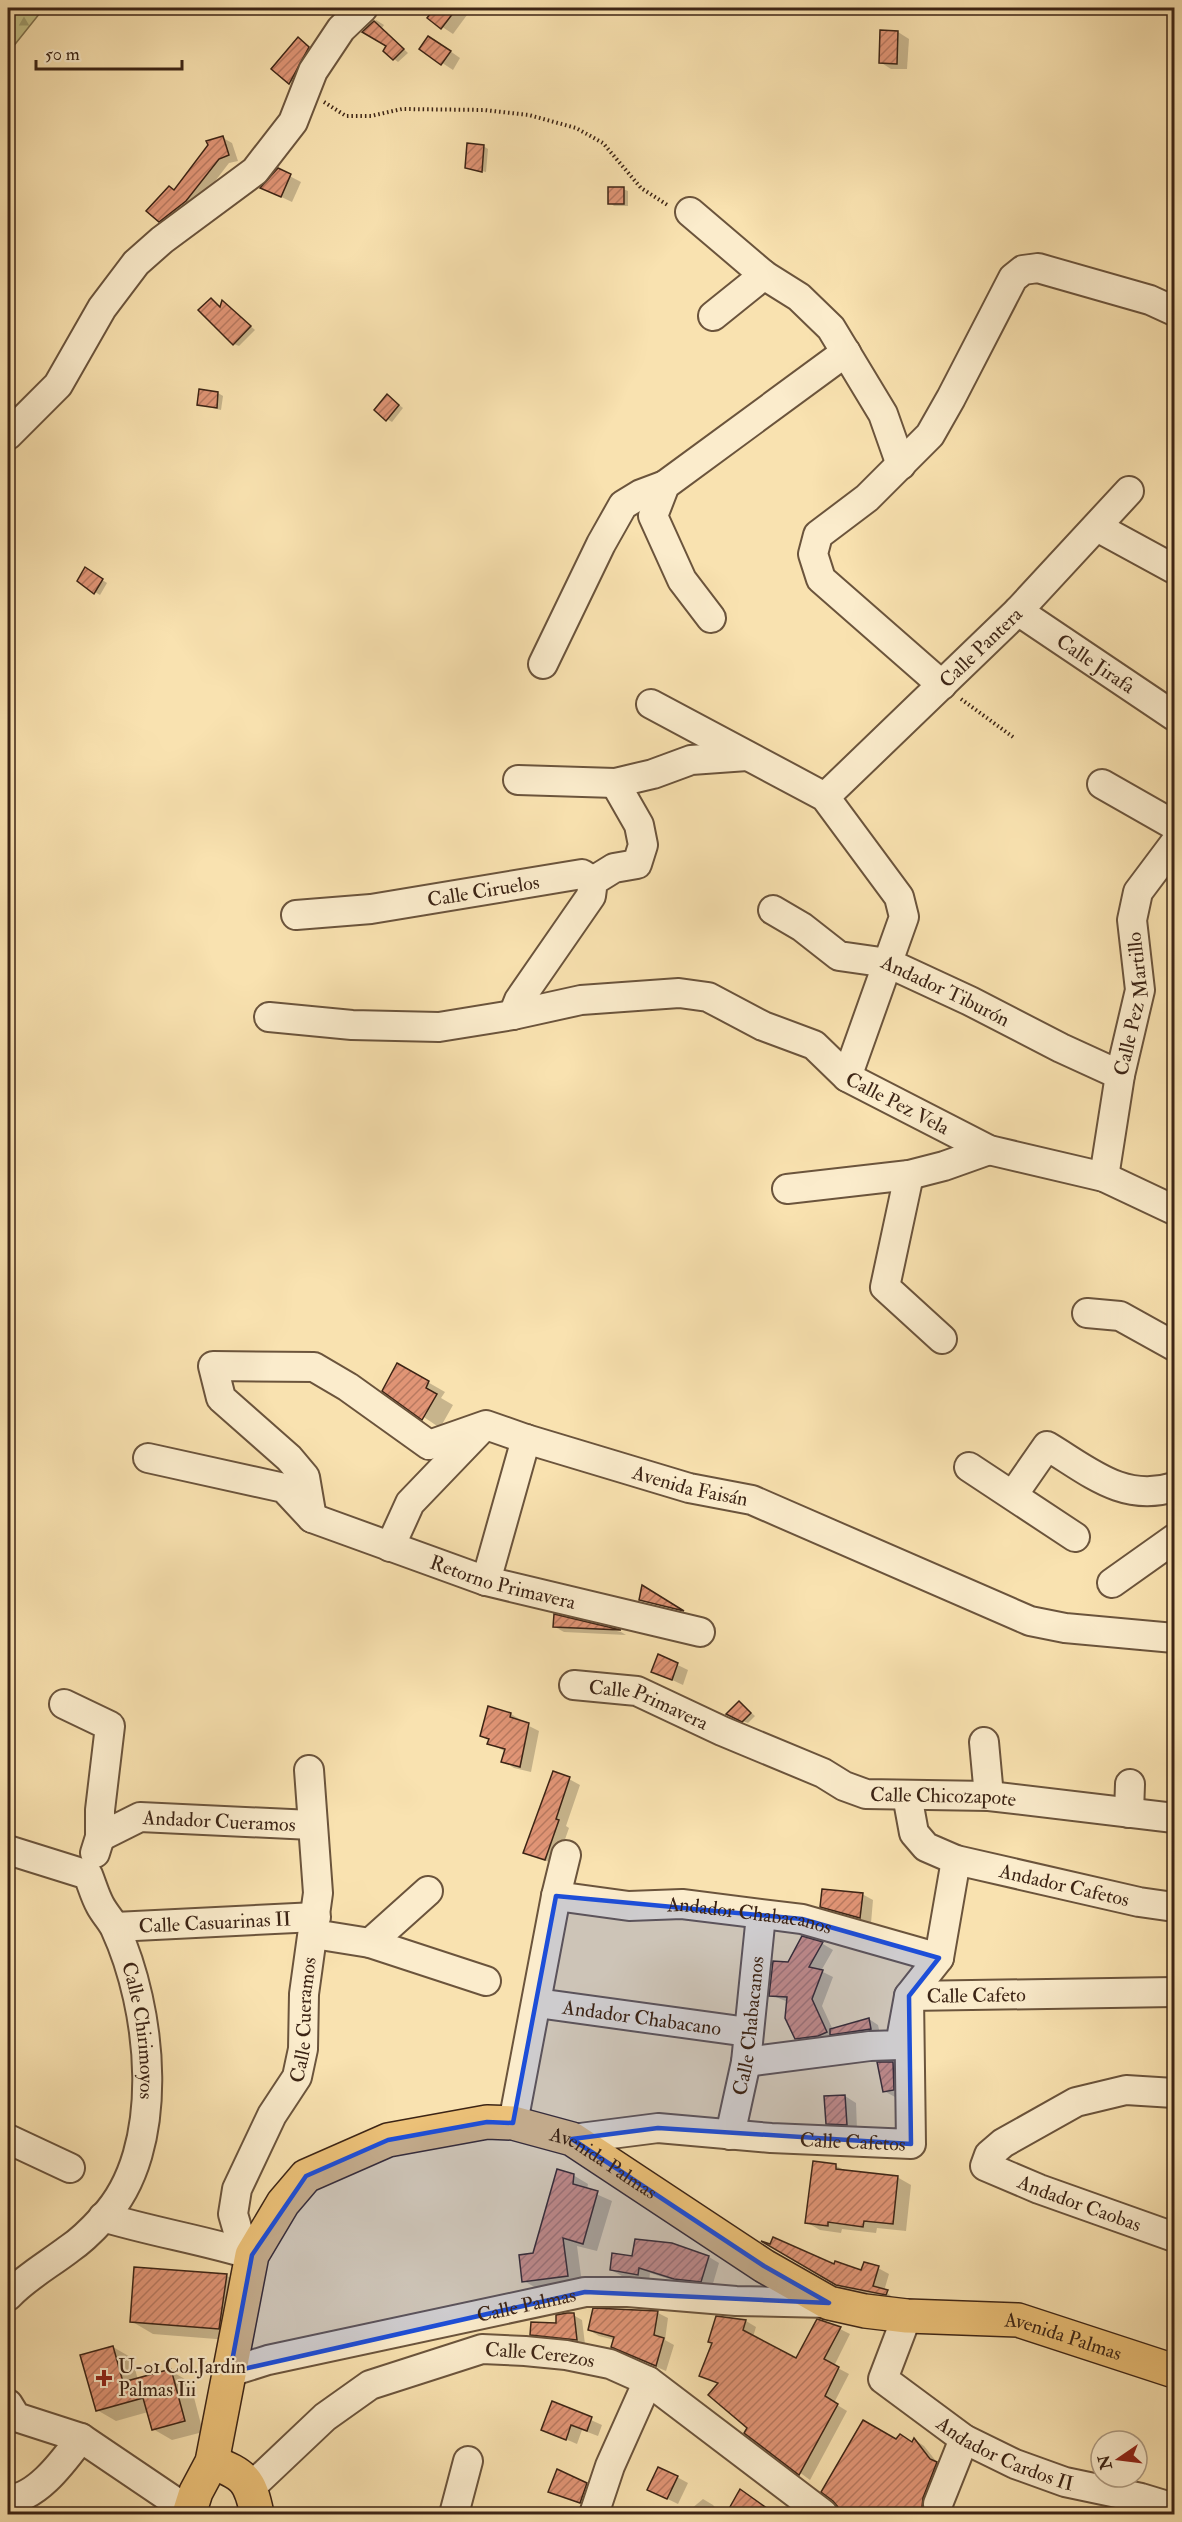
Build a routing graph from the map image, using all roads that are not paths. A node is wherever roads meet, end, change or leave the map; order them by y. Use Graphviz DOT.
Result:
graph roads {
  1 [pos="363,8"];
  2 [pos="690,212"];
  3 [pos="764,275"];
  4 [pos="1174,311"];
  5 [pos="712,316"];
  6 [pos="846,352"];
  7 [pos="8,435"];
  8 [pos="901,465"];
  9 [pos="665,485"];
  10 [pos="1129,491"];
  11 [pos="1097,527"];
  12 [pos="1174,569"];
  13 [pos="1018,611"];
  14 [pos="711,618"];
  15 [pos="543,664"];
  16 [pos="942,685"];
  17 [pos="651,704"];
  18 [pos="1174,716"];
  19 [pos="747,756"];
  20 [pos="518,780"];
  21 [pos="615,783"];
  22 [pos="1102,784"];
  23 [pos="825,797"];
  24 [pos="1174,825"];
  25 [pos="1174,843"];
  26 [pos="593,881"];
  27 [pos="773,910"];
  28 [pos="296,915"];
  29 [pos="888,963"];
  30 [pos="513,1015"];
  31 [pos="269,1017"];
  32 [pos="1120,1075"];
  33 [pos="847,1077"];
  34 [pos="989,1150"];
  35 [pos="909,1175"];
  36 [pos="1104,1177"];
  37 [pos="787,1190"];
  38 [pos="1174,1210"];
  39 [pos="1087,1313"];
  40 [pos="942,1339"];
  41 [pos="1174,1346"];
  42 [pos="486,1425"];
  43 [pos="526,1439"];
  44 [pos="148,1458"];
  45 [pos="969,1467"];
  46 [pos="1174,1487"];
  47 [pos="1013,1496"];
  48 [pos="312,1518"];
  49 [pos="1075,1538"];
  50 [pos="1174,1539"];
  51 [pos="390,1547"];
  52 [pos="486,1581"];
  53 [pos="1112,1583"];
  54 [pos="700,1632"];
  55 [pos="1174,1638"];
  56 [pos="574,1685"];
  57 [pos="64,1704"];
  58 [pos="722,1731"];
  59 [pos="984,1742"];
  60 [pos="309,1770"];
  61 [pos="1130,1784"];
  62 [pos="907,1795"];
  63 [pos="990,1796"];
  64 [pos="1129,1813"];
  65 [pos="1174,1818"];
  66 [pos="312,1825"];
  67 [pos="100,1837"];
  68 [pos="8,1850"];
  69 [pos="566,1855"];
  70 [pos="956,1860"];
  71 [pos="88,1875"];
  72 [pos="428,1891"];
  73 [pos="556,1896"];
  74 [pos="1174,1907"];
  75 [pos="761,1915"];
  76 [pos="315,1925"];
  77 [pos="115,1927"];
  78 [pos="370,1943"];
  79 [pos="939,1958"];
  80 [pos="486,1981"];
  81 [pos="1174,1992"];
  82 [pos="909,1996"];
  83 [pos="537,2003"];
  84 [pos="748,2032"];
  85 [pos="746,2062"];
  86 [pos="1174,2093"];
  87 [pos="513,2123"];
  88 [pos="730,2135"];
  89 [pos="8,2139"];
  90 [pos="572,2139"];
  91 [pos="70,2168"];
  92 [pos="104,2217"];
  93 [pos="1174,2237"];
  94 [pos="248,2253"];
  95 [pos="8,2296"];
  96 [pos="829,2303"];
  97 [pos="907,2316"];
  98 [pos="1174,2371"];
  99 [pos="230,2372"];
  100 [pos="648,2381"];
  101 [pos="8,2404"];
  102 [pos="81,2438"];
  103 [pos="964,2439"];
  104 [pos="212,2462"];
  105 [pos="468,2462"];
  106 [pos="254,2501"];
  107 [pos="10,2504"];
  108 [pos="938,2504"];
  109 [pos="1174,2508"];
  110 [pos="189,2513"];
  111 [pos="453,2514"];
  112 [pos="594,2514"];
  113 [pos="823,2514"];
  1 -- 7 [label="street"];
  2 -- 3 [label="street"];
  3 -- 5 [label="street"];
  3 -- 6 [label="street"];
  4 -- 8 [label="street"];
  6 -- 8 [label="street"];
  6 -- 9 [label="street"];
  8 -- 16 [label="street"];
  9 -- 14 [label="street"];
  9 -- 15 [label="street"];
  10 -- 11 [label="street, Calle Pantera"];
  11 -- 12 [label="street"];
  11 -- 13 [label="street, Calle Pantera"];
  13 -- 16 [label="street, Calle Pantera"];
  13 -- 18 [label="street, Calle Jirafa"];
  16 -- 23 [label="street, Calle Pantera"];
  17 -- 19 [label="street"];
  19 -- 21 [label="street"];
  19 -- 23 [label="street"];
  20 -- 21 [label="street"];
  21 -- 26 [label="street"];
  22 -- 24 [label="street"];
  23 -- 29 [label="street, Calle Pez Vela"];
  25 -- 32 [label="street, Calle Pez Martillo"];
  26 -- 28 [label="street, Calle Ciruelos"];
  26 -- 30 [label="street"];
  27 -- 29 [label="street, Andador Tiburón"];
  29 -- 32 [label="street, Andador Tiburón"];
  29 -- 33 [label="street, Calle Pez Vela"];
  30 -- 31 [label="street"];
  30 -- 33 [label="street"];
  32 -- 36 [label="street, Calle Pez Martillo"];
  33 -- 34 [label="street, Calle Pez Vela"];
  34 -- 35 [label="street"];
  34 -- 36 [label="street, Calle Pez Vela"];
  35 -- 37 [label="street"];
  35 -- 40 [label="street"];
  36 -- 38 [label="street, Calle Pez Vela"];
  39 -- 41 [label="street"];
  42 -- 43 [label="street, Avenida Faisán"];
  42 -- 48 [label="street"];
  42 -- 51 [label="street"];
  43 -- 52 [label="street"];
  43 -- 55 [label="street, Avenida Faisán"];
  44 -- 48 [label="street"];
  45 -- 47 [label="street"];
  46 -- 47 [label="street"];
  47 -- 49 [label="street"];
  48 -- 51 [label="street, Retorno Primavera"];
  50 -- 53 [label="street"];
  51 -- 52 [label="street, Retorno Primavera"];
  52 -- 54 [label="street, Retorno Primavera"];
  56 -- 58 [label="street, Calle Primavera"];
  57 -- 67 [label="street"];
  58 -- 62 [label="street, Calle Chicozapote"];
  59 -- 63 [label="street"];
  60 -- 66 [label="street, Calle Cueramos"];
  61 -- 64 [label="street"];
  62 -- 63 [label="street, Calle Chicozapote"];
  62 -- 70 [label="street, Andador Cafetos"];
  63 -- 64 [label="street, Calle Chicozapote"];
  64 -- 65 [label="street, Calle Chicozapote"];
  66 -- 67 [label="street, Andador Cueramos"];
  66 -- 76 [label="street, Calle Cueramos"];
  67 -- 71 [label="street"];
  68 -- 71 [label="street"];
  69 -- 73 [label="street"];
  70 -- 74 [label="street, Andador Cafetos"];
  70 -- 79 [label="street"];
  71 -- 77 [label="street, Calle Chirimoyos"];
  72 -- 78 [label="street"];
  73 -- 75 [label="street, Andador Chabacanos"];
  73 -- 83 [label="street"];
  75 -- 79 [label="street, Andador Chabacanos"];
  75 -- 84 [label="street, Calle Chabacanos"];
  76 -- 77 [label="street, Calle Casuarinas II"];
  76 -- 78 [label="street, Calle Casuarinas II"];
  76 -- 94 [label="street, Calle Cueramos"];
  77 -- 92 [label="street, Calle Chirimoyos"];
  78 -- 80 [label="street, Calle Casuarinas II"];
  79 -- 82 [label="street"];
  81 -- 82 [label="street, Calle Cafeto"];
  82 -- 85 [label="street, Calle Cafeto"];
  82 -- 88 [label="street, Calle Cafetos"];
  83 -- 84 [label="street, Andador Chabacano"];
  83 -- 87 [label="street"];
  84 -- 85 [label="street, Calle Chabacanos"];
  85 -- 88 [label="street, Calle Chabacanos"];
  86 -- 93 [label="street, Andador Caobas"];
  87 -- 90 [label="main road, Avenida Palmas"];
  87 -- 94 [label="main road, Avenida Palmas"];
  88 -- 90 [label="street, Calle Cafetos"];
  89 -- 91 [label="street"];
  90 -- 96 [label="main road, Avenida Palmas"];
  92 -- 94 [label="street"];
  92 -- 95 [label="street, Calle Chirimoyos"];
  94 -- 99 [label="main road, Avenida Palmas"];
  96 -- 97 [label="main road, Avenida Palmas"];
  96 -- 99 [label="street, Calle Palmas"];
  97 -- 98 [label="main road, Avenida Palmas"];
  97 -- 103 [label="street, Andador Cardos II"];
  99 -- 104 [label="main road, Avenida Palmas"];
  100 -- 106 [label="street, Calle Cerezos"];
  100 -- 112 [label="street"];
  100 -- 113 [label="street, Calle Cerezos"];
  101 -- 102 [label="street"];
  102 -- 107 [label="street"];
  102 -- 110 [label="street"];
  103 -- 108 [label="street"];
  103 -- 109 [label="street, Andador Cardos II"];
  104 -- 106 [label="main road"];
  104 -- 110 [label="main road, Avenida Palmas"];
  105 -- 111 [label="street"];
}
